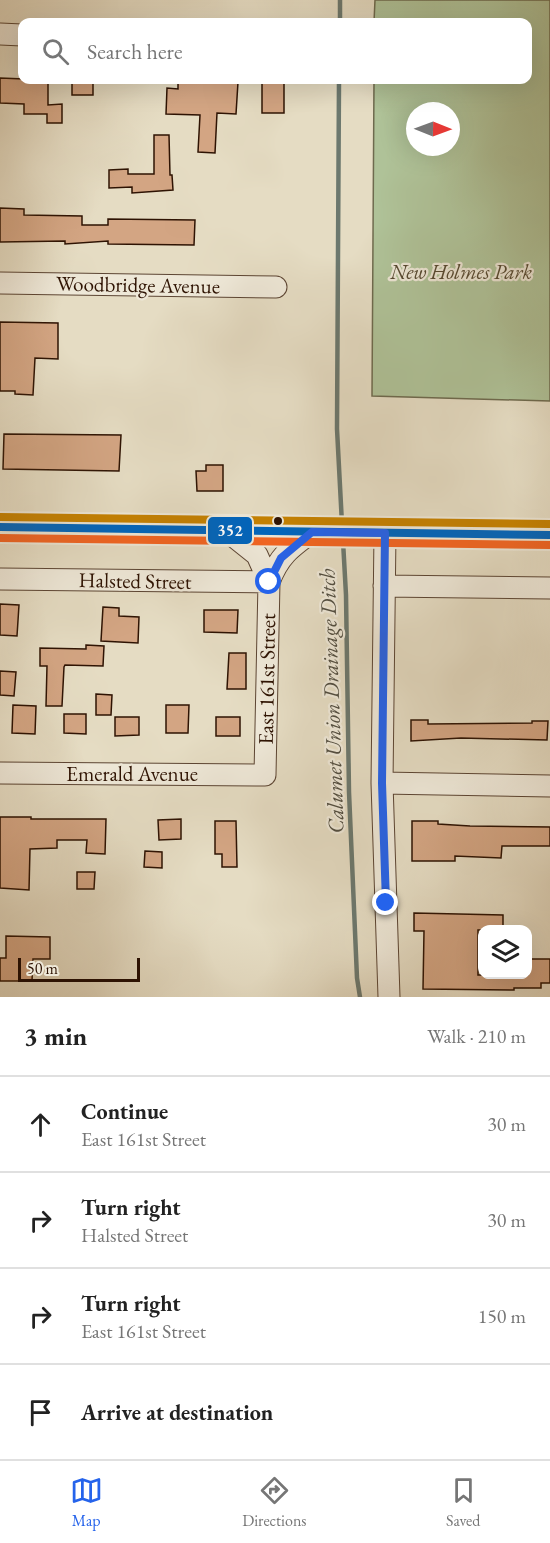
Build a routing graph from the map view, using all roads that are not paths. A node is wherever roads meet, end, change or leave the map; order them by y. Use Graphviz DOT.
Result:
graph roads {
  1 [pos="0,34"];
  2 [pos="18,35"];
  3 [pos="0,283"];
  4 [pos="276,288"];
  5 [pos="0,527"];
  6 [pos="227,531"];
  7 [pos="312,532"];
  8 [pos="385,533"];
  9 [pos="550,536"];
  10 [pos="0,579"];
  11 [pos="269,582"];
  12 [pos="384,586"];
  13 [pos="550,588"];
  14 [pos="0,773"];
  15 [pos="265,775"];
  16 [pos="382,783"];
  17 [pos="550,786"];
  18 [pos="389,997"];
  1 -- 2 [label="street"];
  3 -- 4 [label="street, Woodbridge Avenue"];
  5 -- 6 [label="main road"];
  6 -- 7 [label="main road"];
  6 -- 11 [label="street, East 161st Street"];
  7 -- 8 [label="main road"];
  7 -- 11 [label="street, East 161st Street"];
  8 -- 9 [label="main road"];
  8 -- 12 [label="street"];
  10 -- 11 [label="street, Halsted Street"];
  11 -- 15 [label="street, East 161st Street"];
  12 -- 13 [label="street"];
  12 -- 16 [label="street"];
  14 -- 15 [label="street, Emerald Avenue"];
  16 -- 17 [label="street"];
  16 -- 18 [label="street"];
}
